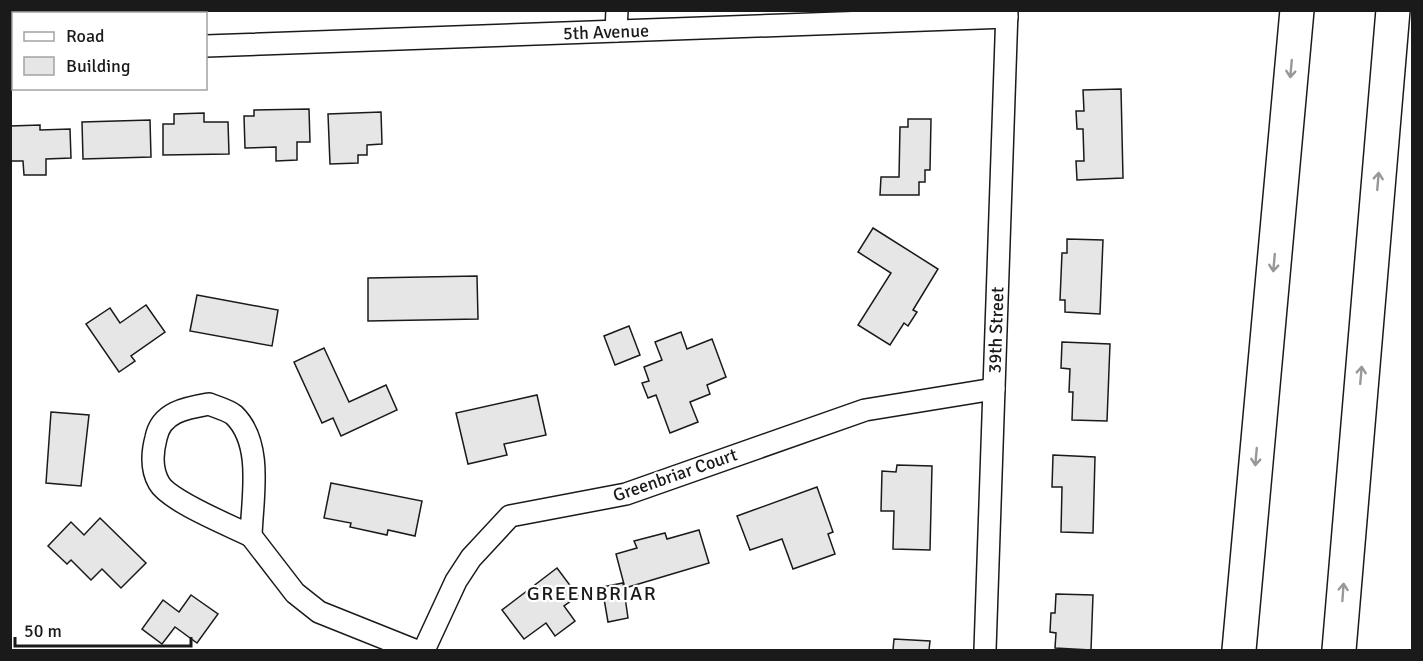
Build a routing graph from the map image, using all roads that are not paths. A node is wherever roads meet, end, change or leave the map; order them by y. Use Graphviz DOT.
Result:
graph roads {
  1 [pos="1297,10"];
  2 [pos="1393,10"];
  3 [pos="1007,14"];
  4 [pos="616,21"];
  5 [pos="207,46"];
  6 [pos="994,388"];
  7 [pos="251,536"];
  8 [pos="414,651"];
  9 [pos="424,651"];
  10 [pos="985,651"];
  11 [pos="1239,651"];
  12 [pos="1339,651"];
  1 -- 11 [label="highway, one-way"];
  12 -- 2 [label="highway, one-way"];
  3 -- 4 [label="street, 5th Avenue"];
  3 -- 6 [label="street, 39th Street"];
  4 -- 5 [label="street, 5th Avenue"];
  6 -- 9 [label="street, Greenbriar Court"];
  6 -- 10 [label="street, 39th Street"];
  7 -- 7 [label="street"];
  7 -- 8 [label="street"];
}
